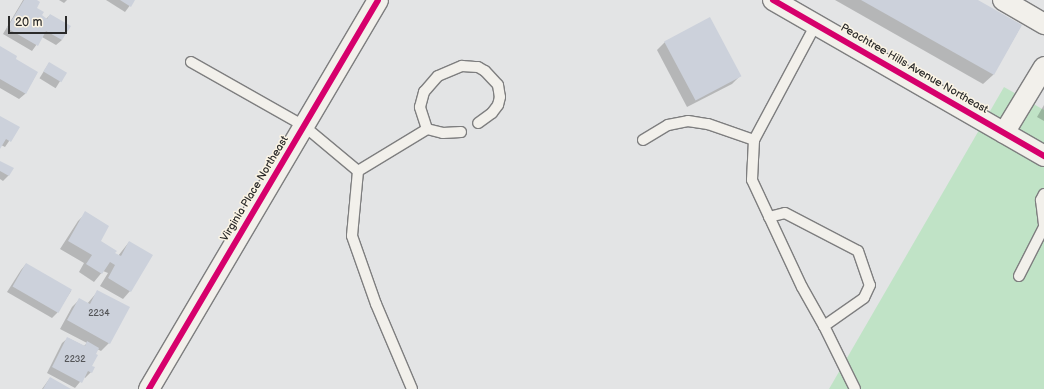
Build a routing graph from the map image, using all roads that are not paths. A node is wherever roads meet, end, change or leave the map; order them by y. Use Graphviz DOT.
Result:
graph roads {
  1 [pos="378,0"];
  2 [pos="773,0"];
  3 [pos="1003,0"];
  4 [pos="816,24"];
  5 [pos="1044,24"];
  6 [pos="192,62"];
  7 [pos="1044,67"];
  8 [pos="478,122"];
  9 [pos="304,126"];
  10 [pos="427,129"];
  11 [pos="461,132"];
  12 [pos="1004,133"];
  13 [pos="643,140"];
  14 [pos="754,140"];
  15 [pos="1044,156"];
  16 [pos="358,171"];
  17 [pos="1044,194"];
  18 [pos="769,217"];
  19 [pos="1044,227"];
  20 [pos="1019,276"];
  21 [pos="824,326"];
  22 [pos="149,389"];
  23 [pos="412,389"];
  24 [pos="855,389"];
  1 -- 9 [label="street, Virginia Place Northeast"];
  2 -- 4 [label="street, Peachtree Hills Avenue Northeast"];
  3 -- 5 [label="street"];
  4 -- 12 [label="street, Peachtree Hills Avenue Northeast"];
  4 -- 14 [label="lane"];
  6 -- 9 [label="lane"];
  7 -- 12 [label="street"];
  8 -- 10 [label="lane"];
  9 -- 16 [label="lane"];
  9 -- 22 [label="street, Virginia Place Northeast"];
  10 -- 11 [label="lane"];
  10 -- 16 [label="lane"];
  12 -- 15 [label="street, Peachtree Hills Avenue Northeast"];
  13 -- 14 [label="lane"];
  14 -- 18 [label="lane"];
  16 -- 23 [label="lane"];
  17 -- 19 [label="lane"];
  18 -- 21 [label="lane"];
  18 -- 21 [label="lane"];
  19 -- 20 [label="lane"];
  21 -- 24 [label="lane"];
}
